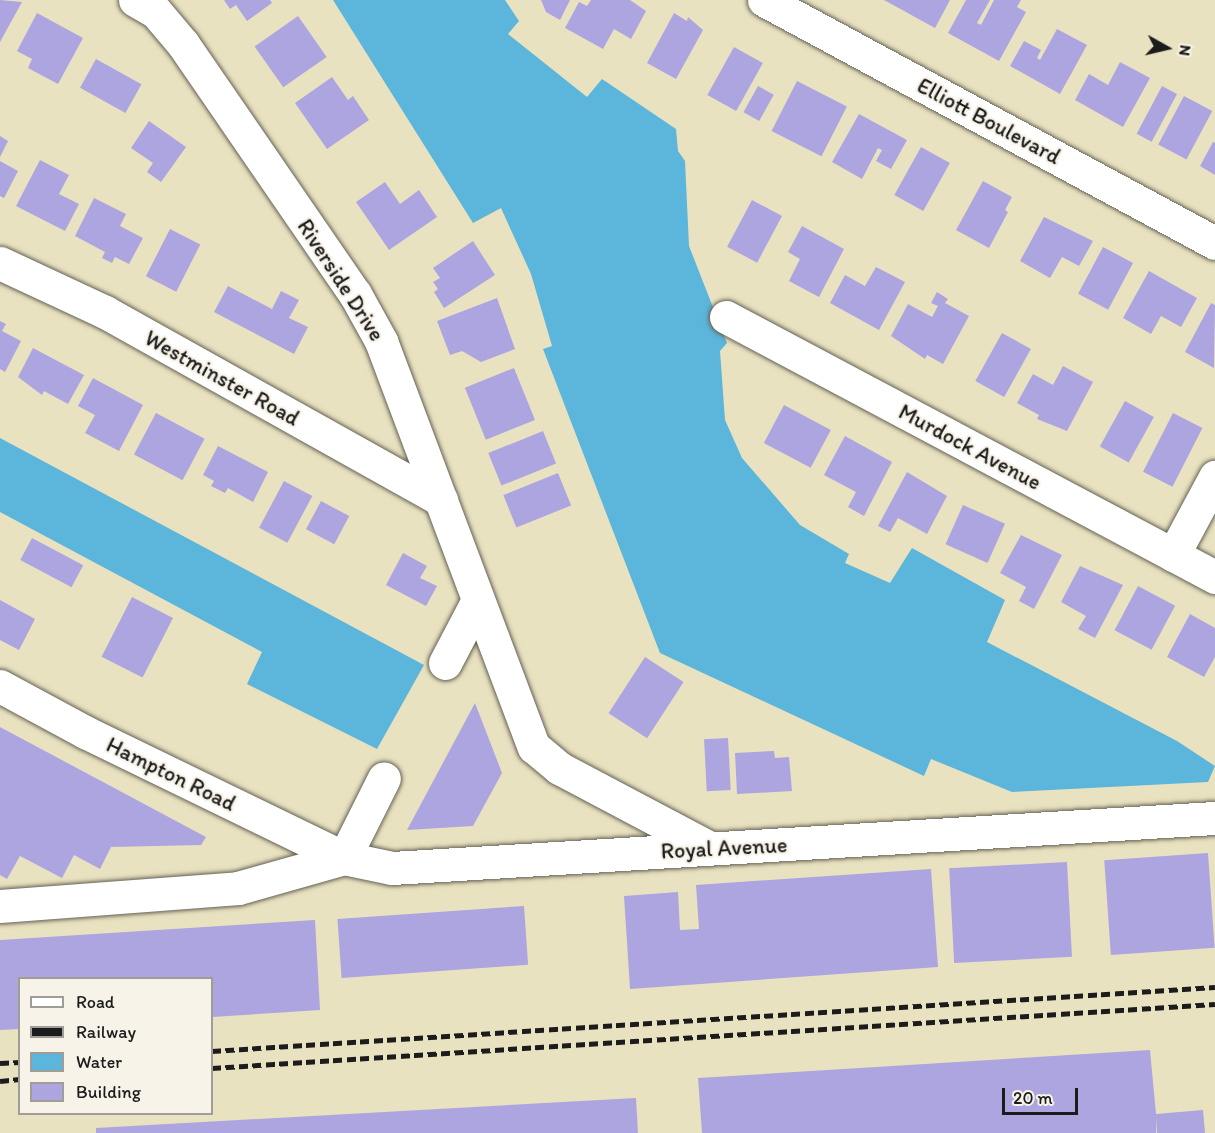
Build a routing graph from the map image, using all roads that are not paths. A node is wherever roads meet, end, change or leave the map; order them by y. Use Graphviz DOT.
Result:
graph roads {
  1 [pos="135,0"];
  2 [pos="764,0"];
  3 [pos="1215,243"];
  4 [pos="0,263"];
  5 [pos="726,317"];
  6 [pos="1215,477"];
  7 [pos="441,500"];
  8 [pos="1173,555"];
  9 [pos="1215,577"];
  10 [pos="478,600"];
  11 [pos="445,663"];
  12 [pos="0,686"];
  13 [pos="384,778"];
  14 [pos="1215,818"];
  15 [pos="711,849"];
  16 [pos="344,858"];
  17 [pos="0,906"];
  1 -- 7 [label="street, Riverside Drive"];
  2 -- 3 [label="street, Elliott Boulevard"];
  4 -- 7 [label="street, Westminster Road"];
  5 -- 8 [label="street, Murdock Avenue"];
  6 -- 8 [label="street"];
  7 -- 10 [label="street, Riverside Drive"];
  8 -- 9 [label="street, Murdock Avenue"];
  10 -- 11 [label="street"];
  10 -- 15 [label="street, Riverside Drive"];
  12 -- 16 [label="street, Hampton Road"];
  13 -- 16 [label="street"];
  14 -- 15 [label="street, Royal Avenue"];
  15 -- 16 [label="street, Royal Avenue"];
  16 -- 17 [label="street, Royal Avenue"];
}
